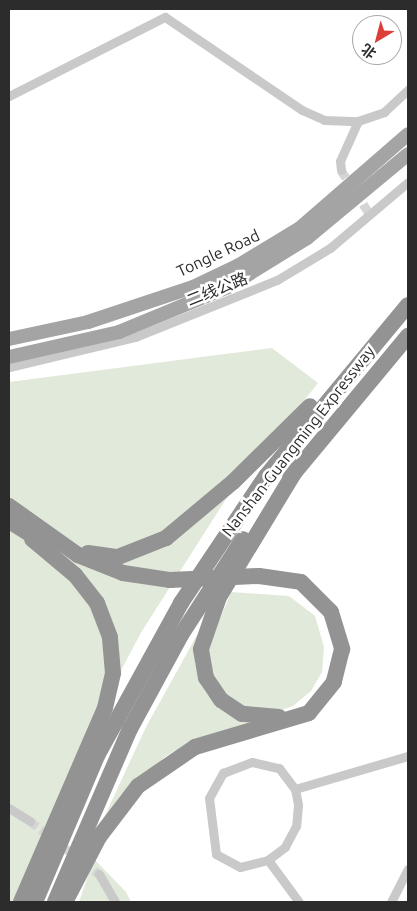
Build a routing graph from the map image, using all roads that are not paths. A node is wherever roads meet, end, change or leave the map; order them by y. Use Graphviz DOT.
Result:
graph roads {
  1 [pos="408,90"];
  2 [pos="9,96"];
  3 [pos="358,121"];
  4 [pos="408,134"];
  5 [pos="408,154"];
  6 [pos="341,170"];
  7 [pos="408,182"];
  8 [pos="408,305"];
  9 [pos="387,328"];
  10 [pos="408,336"];
  11 [pos="9,338"];
  12 [pos="9,357"];
  13 [pos="9,367"];
  14 [pos="296,470"];
  15 [pos="9,506"];
  16 [pos="13,523"];
  17 [pos="52,536"];
  18 [pos="258,580"];
  19 [pos="166,584"];
  20 [pos="408,756"];
  21 [pos="295,789"];
  22 [pos="9,808"];
  23 [pos="30,822"];
  24 [pos="268,860"];
  25 [pos="408,869"];
  26 [pos="99,874"];
  27 [pos="21,902"];
  28 [pos="35,902"];
  29 [pos="54,902"];
  30 [pos="66,902"];
  31 [pos="115,902"];
  32 [pos="299,902"];
  33 [pos="391,902"];
  1 -- 3 [label="street"];
  2 -- 3 [label="street"];
  3 -- 6 [label="street"];
  4 -- 11 [label="main road, Tongle Road"];
  5 -- 12 [label="main road, Tongle Road"];
  7 -- 13 [label="street, 二线公路"];
  8 -- 9 [label="highway, Nanshan-Guangming Expressway"];
  9 -- 17 [label="highway"];
  9 -- 28 [label="highway, Nanshan-Guangming Expressway"];
  10 -- 14 [label="highway, Nanshan-Guangming Expressway"];
  14 -- 18 [label="highway"];
  14 -- 29 [label="highway, Nanshan-Guangming Expressway"];
  15 -- 17 [label="highway"];
  16 -- 19 [label="highway"];
  16 -- 27 [label="highway"];
  17 -- 19 [label="highway"];
  18 -- 19 [label="highway"];
  18 -- 30 [label="highway"];
  20 -- 21 [label="street"];
  21 -- 24 [label="street"];
  21 -- 24 [label="street"];
  22 -- 23 [label="street"];
  24 -- 32 [label="street"];
  25 -- 33 [label="street"];
  26 -- 31 [label="street"];
}
